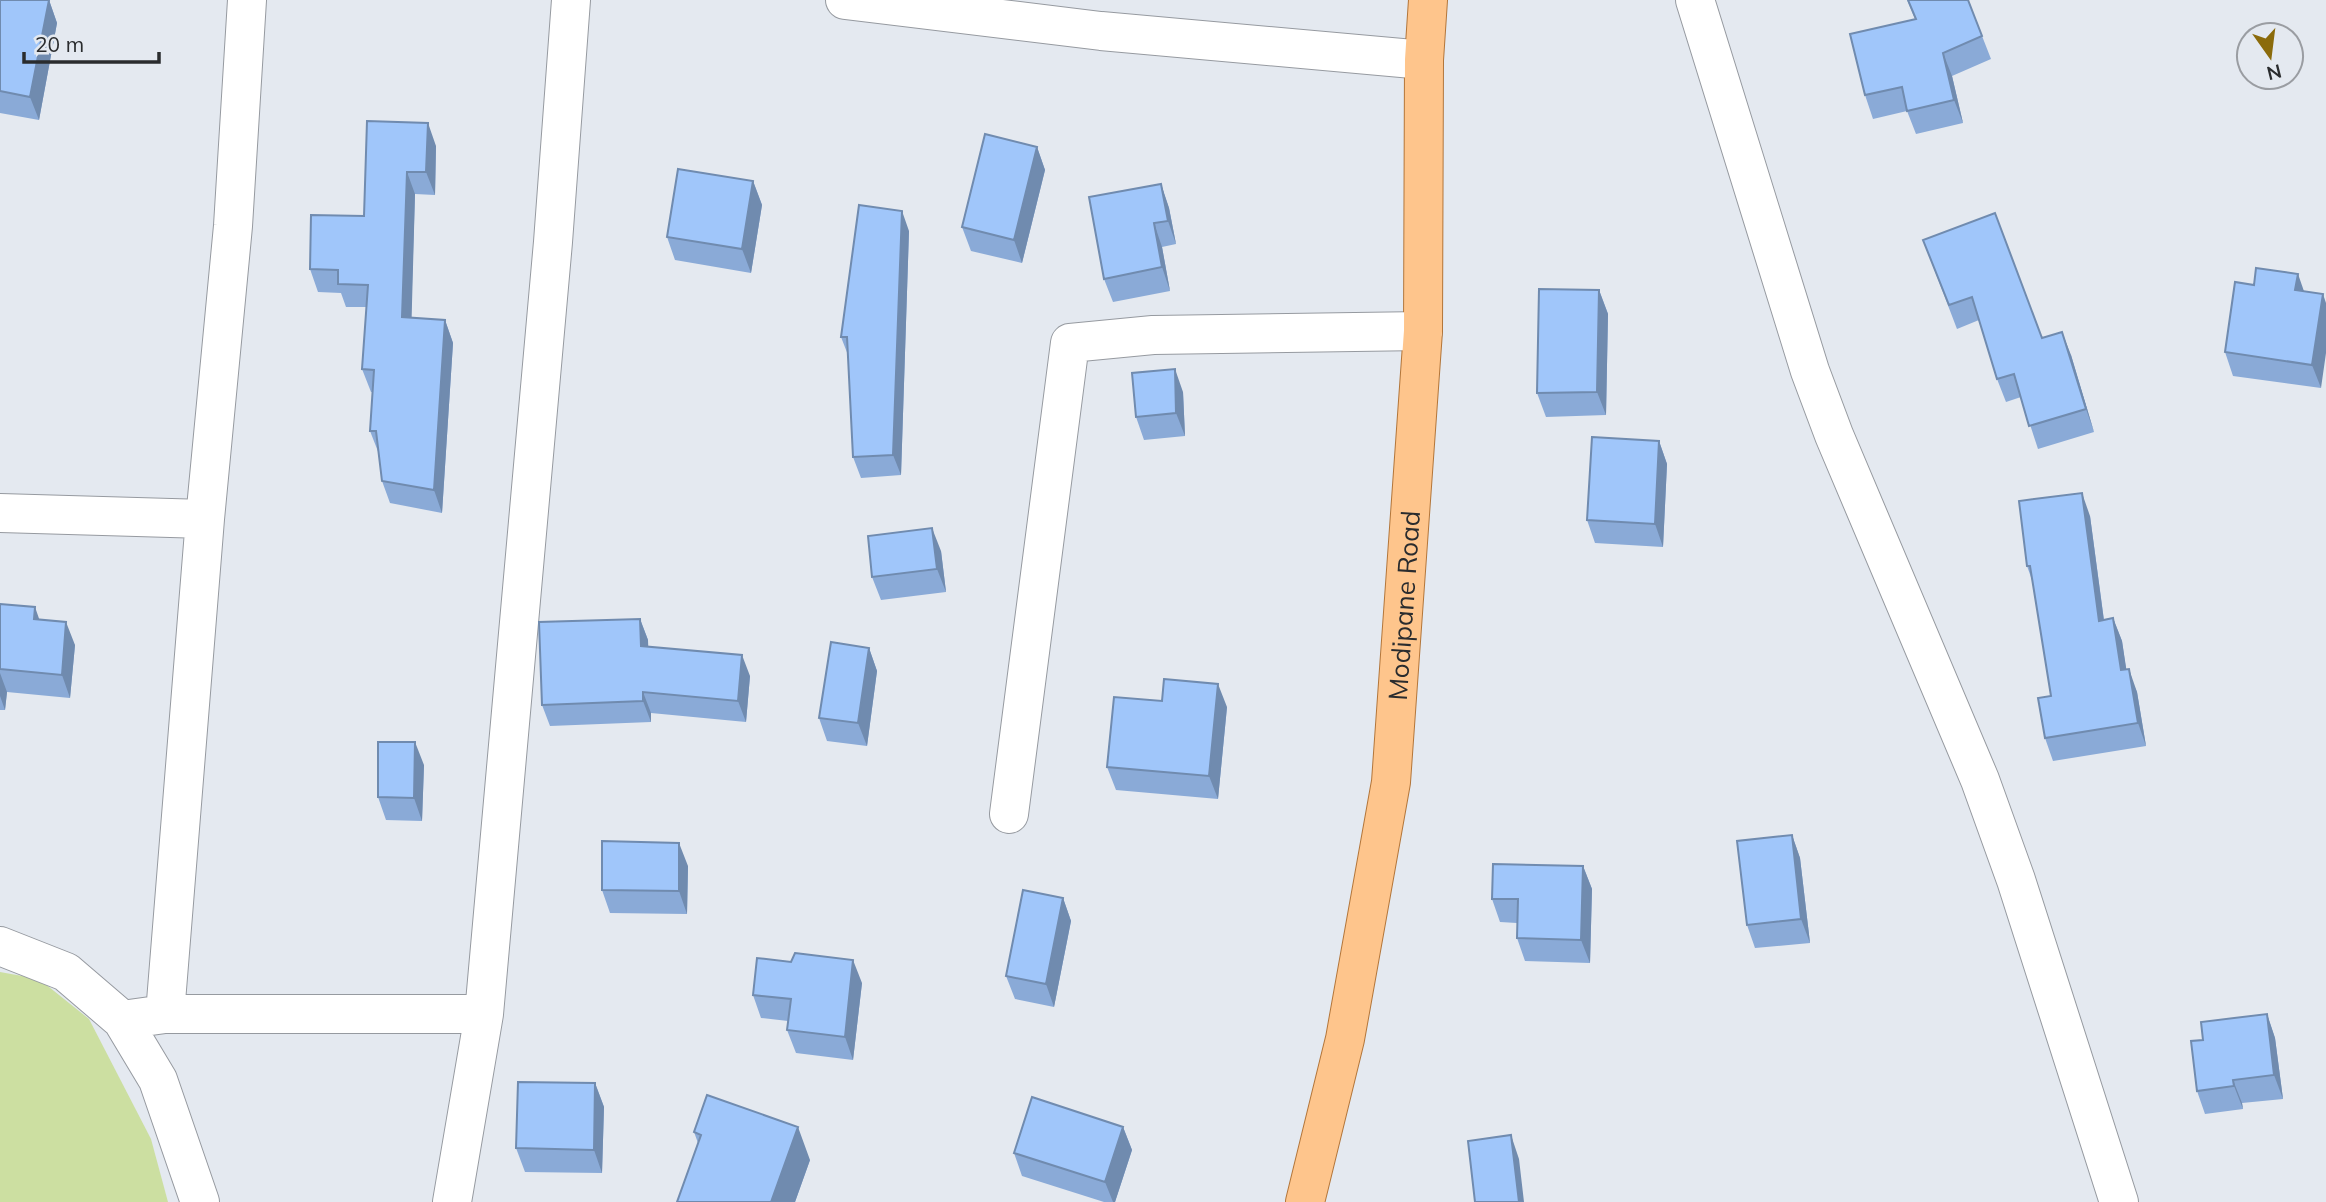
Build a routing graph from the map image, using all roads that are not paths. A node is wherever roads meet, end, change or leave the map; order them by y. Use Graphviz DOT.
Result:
graph roads {
  1 [pos="247,0"];
  2 [pos="571,0"];
  3 [pos="845,0"];
  4 [pos="1428,0"];
  5 [pos="1696,0"];
  6 [pos="1424,60"];
  7 [pos="1423,331"];
  8 [pos="0,513"];
  9 [pos="205,519"];
  10 [pos="1009,814"];
  11 [pos="0,946"];
  12 [pos="165,1014"];
  13 [pos="484,1014"];
  14 [pos="122,1020"];
  15 [pos="200,1202"];
  16 [pos="452,1202"];
  17 [pos="1305,1202"];
  18 [pos="2119,1202"];
  1 -- 9 [label="street"];
  2 -- 13 [label="street"];
  3 -- 6 [label="street"];
  4 -- 6 [label="main road, Modipane Road"];
  5 -- 18 [label="street"];
  6 -- 7 [label="main road, Modipane Road"];
  7 -- 10 [label="street"];
  7 -- 17 [label="main road, Modipane Road"];
  8 -- 9 [label="street"];
  9 -- 12 [label="street"];
  11 -- 14 [label="street"];
  12 -- 13 [label="street"];
  12 -- 14 [label="street"];
  13 -- 16 [label="street"];
  14 -- 15 [label="street"];
}
